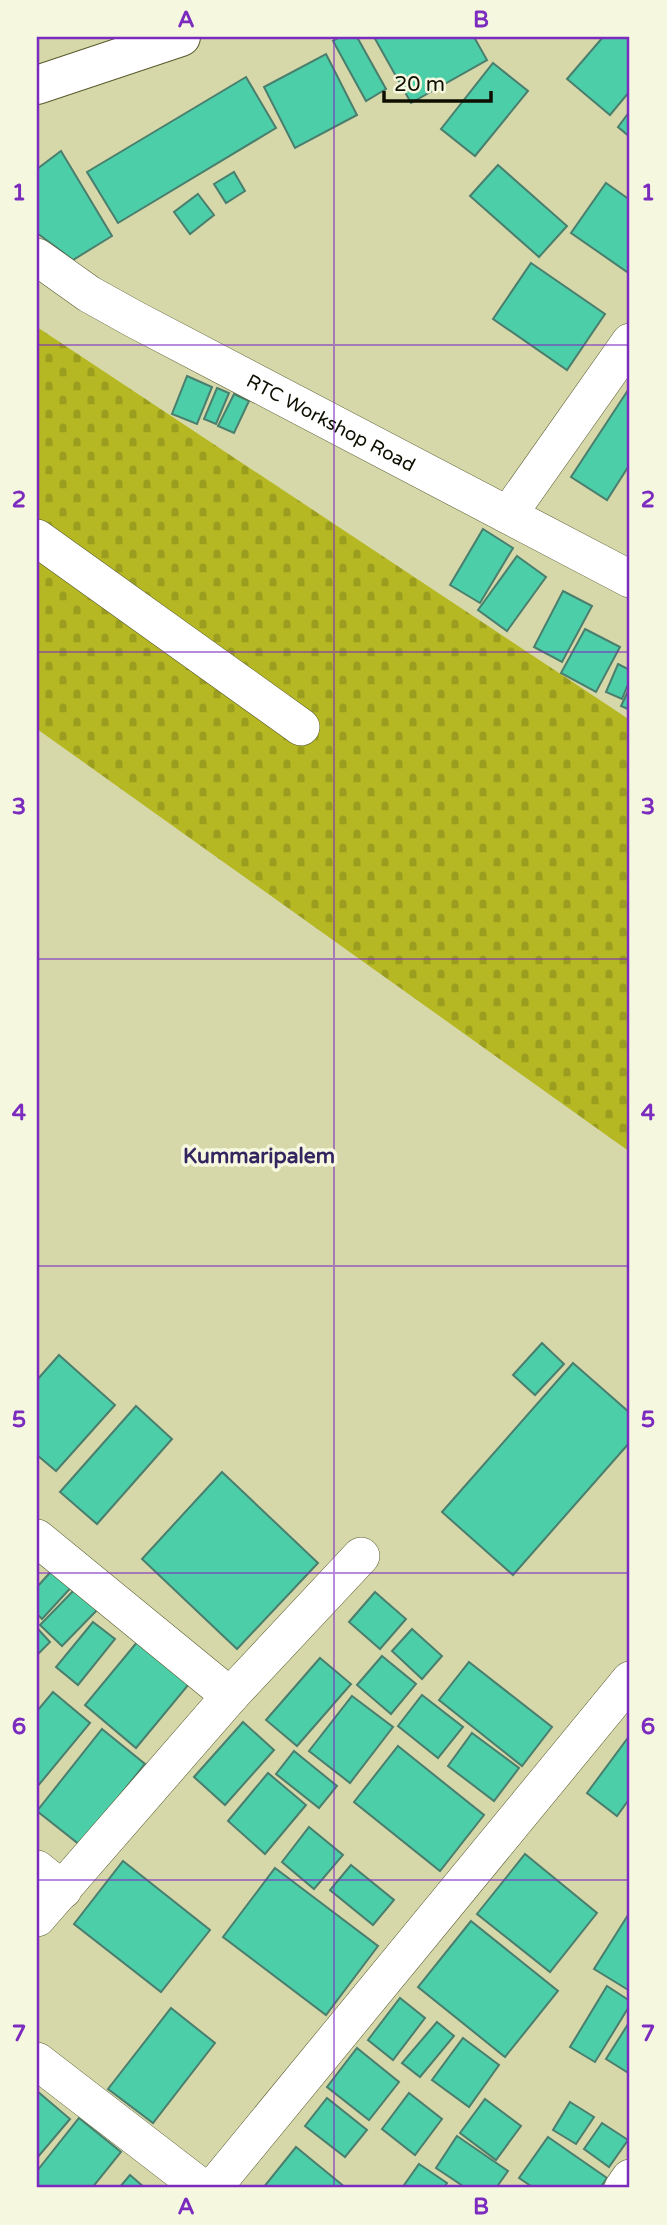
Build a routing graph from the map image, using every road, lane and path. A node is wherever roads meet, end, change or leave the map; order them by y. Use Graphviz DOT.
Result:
graph roads {
  1 [pos="181,37"];
  2 [pos="37,86"];
  3 [pos="37,257"];
  4 [pos="630,342"];
  5 [pos="508,515"];
  6 [pos="37,538"];
  7 [pos="630,579"];
  8 [pos="301,727"];
  9 [pos="37,1538"];
  10 [pos="361,1556"];
  11 [pos="630,1680"];
  12 [pos="230,1696"];
  13 [pos="50,1879"];
  14 [pos="37,1918"];
  15 [pos="37,2061"];
  16 [pos="630,2178"];
  17 [pos="202,2188"];
  18 [pos="212,2188"];
  19 [pos="623,2188"];
  1 -- 2 [label="main road"];
  3 -- 5 [label="street, RTC Workshop Road"];
  4 -- 5 [label="street"];
  5 -- 7 [label="street, RTC Workshop Road"];
  6 -- 8 [label="street"];
  9 -- 12 [label="street"];
  10 -- 12 [label="street"];
  11 -- 18 [label="street"];
  12 -- 13 [label="street"];
  13 -- 14 [label="street"];
  15 -- 17 [label="street"];
  16 -- 19 [label="street"];
}
